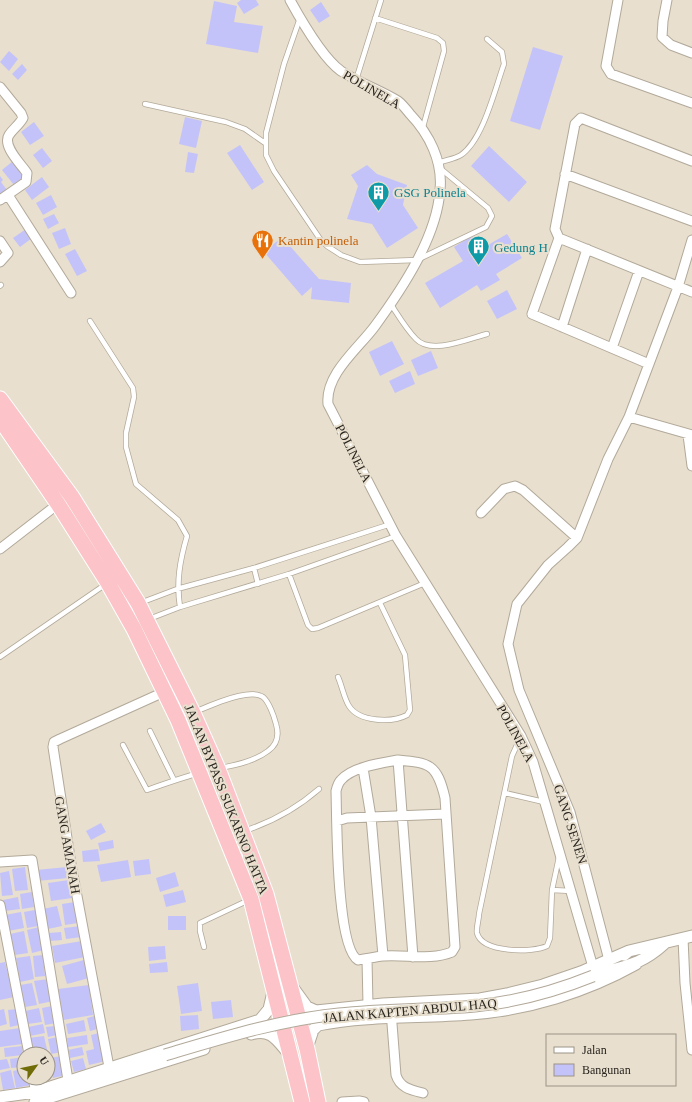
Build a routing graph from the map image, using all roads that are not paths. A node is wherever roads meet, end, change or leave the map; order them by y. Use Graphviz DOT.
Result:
graph roads {
  1 [pos="290,0"];
  2 [pos="381,0"];
  3 [pos="618,0"];
  4 [pos="668,0"];
  5 [pos="300,18"];
  6 [pos="376,18"];
  7 [pos="487,39"];
  8 [pos="692,53"];
  9 [pos="356,80"];
  10 [pos="0,87"];
  11 [pos="145,104"];
  12 [pos="692,104"];
  13 [pos="423,127"];
  14 [pos="265,143"];
  15 [pos="692,161"];
  16 [pos="438,165"];
  17 [pos="565,174"];
  18 [pos="4,197"];
  19 [pos="692,221"];
  20 [pos="559,238"];
  21 [pos="692,240"];
  22 [pos="0,241"];
  23 [pos="587,249"];
  24 [pos="417,260"];
  25 [pos="0,262"];
  26 [pos="639,271"];
  27 [pos="678,287"];
  28 [pos="692,292"];
  29 [pos="71,293"];
  30 [pos="390,303"];
  31 [pos="90,321"];
  32 [pos="562,327"];
  33 [pos="487,334"];
  34 [pos="612,348"];
  35 [pos="649,364"];
  36 [pos="0,399"];
  37 [pos="629,417"];
  38 [pos="0,420"];
  39 [pos="690,435"];
  40 [pos="692,466"];
  41 [pos="58,504"];
  42 [pos="481,513"];
  43 [pos="391,524"];
  44 [pos="396,536"];
  45 [pos="577,538"];
  46 [pos="0,548"];
  47 [pos="254,568"];
  48 [pos="289,574"];
  49 [pos="108,583"];
  50 [pos="426,583"];
  51 [pos="258,584"];
  52 [pos="177,589"];
  53 [pos="138,603"];
  54 [pos="380,603"];
  55 [pos="180,607"];
  56 [pos="148,620"];
  57 [pos="0,657"];
  58 [pos="338,677"];
  59 [pos="164,692"];
  60 [pos="193,713"];
  61 [pos="178,720"];
  62 [pos="150,731"];
  63 [pos="521,736"];
  64 [pos="123,745"];
  65 [pos="398,760"];
  66 [pos="363,768"];
  67 [pos="218,769"];
  68 [pos="200,772"];
  69 [pos="174,780"];
  70 [pos="319,789"];
  71 [pos="505,793"];
  72 [pos="546,803"];
  73 [pos="445,814"];
  74 [pos="402,816"];
  75 [pos="371,818"];
  76 [pos="337,821"];
  77 [pos="242,831"];
  78 [pos="559,853"];
  79 [pos="0,862"];
  80 [pos="552,890"];
  81 [pos="571,891"];
  82 [pos="251,899"];
  83 [pos="0,905"];
  84 [pos="688,937"];
  85 [pos="664,944"];
  86 [pos="204,947"];
  87 [pos="629,951"];
  88 [pos="10,954"];
  89 [pos="0,956"];
  90 [pos="383,956"];
  91 [pos="413,957"];
  92 [pos="367,959"];
  93 [pos="610,960"];
  94 [pos="636,964"];
  95 [pos="594,972"];
  96 [pos="290,982"];
  97 [pos="274,986"];
  98 [pos="514,993"];
  99 [pos="391,1003"];
  100 [pos="368,1005"];
  101 [pos="518,1008"];
  102 [pos="324,1010"];
  103 [pos="391,1017"];
  104 [pos="248,1023"];
  105 [pos="326,1024"];
  106 [pos="251,1034"];
  107 [pos="27,1046"];
  108 [pos="307,1049"];
  109 [pos="692,1050"];
  110 [pos="142,1056"];
  111 [pos="291,1057"];
  112 [pos="150,1063"];
  113 [pos="109,1067"];
  114 [pos="68,1080"];
  115 [pos="35,1086"];
  116 [pos="423,1093"];
  117 [pos="0,1097"];
  118 [pos="37,1099"];
  119 [pos="302,1102"];
  120 [pos="318,1102"];
  121 [pos="342,1102"];
  122 [pos="364,1102"];
  1 -- 5 [label="street, POLINELA"];
  2 -- 6 [label="lane"];
  3 -- 12 [label="street"];
  4 -- 8 [label="street"];
  5 -- 9 [label="street, POLINELA"];
  5 -- 14 [label="lane"];
  6 -- 9 [label="lane"];
  6 -- 13 [label="lane"];
  7 -- 16 [label="lane"];
  9 -- 13 [label="street, POLINELA"];
  10 -- 18 [label="street"];
  11 -- 14 [label="lane"];
  13 -- 16 [label="street, POLINELA"];
  14 -- 24 [label="lane"];
  15 -- 17 [label="street"];
  16 -- 24 [label="street, POLINELA"];
  16 -- 24 [label="lane"];
  17 -- 19 [label="street"];
  17 -- 20 [label="street"];
  18 -- 29 [label="street"];
  20 -- 23 [label="street"];
  20 -- 32 [label="street"];
  21 -- 27 [label="street, GANG SENEN"];
  22 -- 25 [label="street"];
  23 -- 26 [label="street"];
  23 -- 32 [label="street"];
  24 -- 30 [label="street, POLINELA"];
  26 -- 27 [label="street"];
  26 -- 34 [label="street"];
  27 -- 28 [label="street"];
  27 -- 35 [label="street, GANG SENEN"];
  30 -- 33 [label="lane"];
  30 -- 43 [label="street, POLINELA"];
  31 -- 52 [label="lane"];
  32 -- 34 [label="street"];
  34 -- 35 [label="street"];
  35 -- 37 [label="street, GANG SENEN"];
  36 -- 53 [label="highway, JALAN BYPASS SUKARNO HATTA"];
  37 -- 39 [label="street"];
  37 -- 45 [label="street, GANG SENEN"];
  38 -- 41 [label="highway, JALAN BYPASS SUKARNO HATTA"];
  39 -- 40 [label="street"];
  41 -- 46 [label="street"];
  41 -- 49 [label="highway, JALAN BYPASS SUKARNO HATTA"];
  42 -- 45 [label="street"];
  43 -- 44 [label="street, POLINELA"];
  43 -- 47 [label="lane"];
  44 -- 48 [label="lane"];
  44 -- 50 [label="street, POLINELA"];
  45 -- 93 [label="street, GANG SENEN"];
  47 -- 51 [label="lane"];
  47 -- 52 [label="lane"];
  48 -- 51 [label="lane"];
  48 -- 54 [label="lane"];
  49 -- 57 [label="lane"];
  49 -- 59 [label="highway, JALAN BYPASS SUKARNO HATTA"];
  50 -- 54 [label="lane"];
  50 -- 63 [label="street, POLINELA"];
  51 -- 55 [label="lane"];
  52 -- 53 [label="lane"];
  52 -- 55 [label="lane"];
  53 -- 56 [label="highway, JALAN BYPASS SUKARNO HATTA"];
  54 -- 58 [label="lane"];
  55 -- 56 [label="lane"];
  56 -- 60 [label="highway, JALAN BYPASS SUKARNO HATTA"];
  59 -- 61 [label="highway, JALAN BYPASS SUKARNO HATTA"];
  59 -- 113 [label="street, GANG AMANAH"];
  60 -- 61 [label="lane"];
  60 -- 67 [label="highway, JALAN BYPASS SUKARNO HATTA"];
  60 -- 67 [label="lane"];
  61 -- 68 [label="highway, JALAN BYPASS SUKARNO HATTA"];
  62 -- 69 [label="lane"];
  63 -- 71 [label="lane"];
  63 -- 72 [label="street, POLINELA"];
  64 -- 69 [label="lane"];
  65 -- 66 [label="street"];
  65 -- 73 [label="street"];
  65 -- 74 [label="street"];
  66 -- 75 [label="street"];
  66 -- 76 [label="street"];
  67 -- 68 [label="lane"];
  67 -- 77 [label="highway, JALAN BYPASS SUKARNO HATTA"];
  68 -- 69 [label="lane"];
  68 -- 82 [label="highway, JALAN BYPASS SUKARNO HATTA"];
  70 -- 77 [label="lane"];
  71 -- 72 [label="lane"];
  71 -- 80 [label="lane"];
  72 -- 78 [label="street, POLINELA"];
  73 -- 74 [label="street"];
  73 -- 91 [label="street"];
  74 -- 75 [label="street"];
  74 -- 91 [label="street"];
  75 -- 76 [label="street"];
  75 -- 90 [label="street"];
  76 -- 92 [label="street"];
  77 -- 96 [label="highway, JALAN BYPASS SUKARNO HATTA"];
  78 -- 80 [label="lane"];
  78 -- 81 [label="street, POLINELA"];
  79 -- 114 [label="street"];
  80 -- 81 [label="lane"];
  81 -- 95 [label="street, POLINELA"];
  82 -- 86 [label="lane"];
  82 -- 97 [label="highway, JALAN BYPASS SUKARNO HATTA"];
  83 -- 88 [label="street"];
  84 -- 85 [label="street"];
  84 -- 109 [label="street"];
  85 -- 87 [label="street, JALAN KAPTEN ABDUL HAQ"];
  85 -- 94 [label="street, JALAN KAPTEN ABDUL HAQ"];
  87 -- 93 [label="street"];
  87 -- 95 [label="street, JALAN KAPTEN ABDUL HAQ"];
  88 -- 89 [label="street"];
  88 -- 107 [label="street"];
  90 -- 91 [label="street"];
  90 -- 92 [label="street"];
  92 -- 100 [label="street"];
  93 -- 95 [label="street"];
  94 -- 95 [label="street, JALAN KAPTEN ABDUL HAQ"];
  94 -- 101 [label="street"];
  95 -- 98 [label="street"];
  95 -- 112 [label="street, JALAN KAPTEN ABDUL HAQ, bridge"];
  96 -- 102 [label="street"];
  96 -- 108 [label="highway, JALAN BYPASS SUKARNO HATTA"];
  97 -- 104 [label="street, JALAN KAPTEN ABDUL HAQ"];
  97 -- 111 [label="highway, JALAN BYPASS SUKARNO HATTA"];
  98 -- 99 [label="street"];
  98 -- 101 [label="street"];
  99 -- 100 [label="street"];
  99 -- 103 [label="street"];
  100 -- 102 [label="street"];
  101 -- 103 [label="street"];
  102 -- 105 [label="street"];
  103 -- 105 [label="street"];
  103 -- 116 [label="street"];
  104 -- 106 [label="street"];
  104 -- 110 [label="street, JALAN KAPTEN ABDUL HAQ"];
  105 -- 108 [label="street"];
  106 -- 111 [label="street, JALAN KAPTEN ABDUL HAQ"];
  106 -- 112 [label="street, JALAN KAPTEN ABDUL HAQ"];
  108 -- 120 [label="highway, JALAN BYPASS SUKARNO HATTA"];
  110 -- 112 [label="street"];
  110 -- 113 [label="street, JALAN KAPTEN ABDUL HAQ"];
  111 -- 119 [label="highway, JALAN BYPASS SUKARNO HATTA"];
  112 -- 118 [label="street, JALAN KAPTEN ABDUL HAQ"];
  113 -- 114 [label="street, JALAN KAPTEN ABDUL HAQ"];
  114 -- 118 [label="street, JALAN KAPTEN ABDUL HAQ"];
  115 -- 118 [label="street"];
  117 -- 118 [label="street, JALAN KAPTEN ABDUL HAQ"];
  121 -- 122 [label="street"];
}
